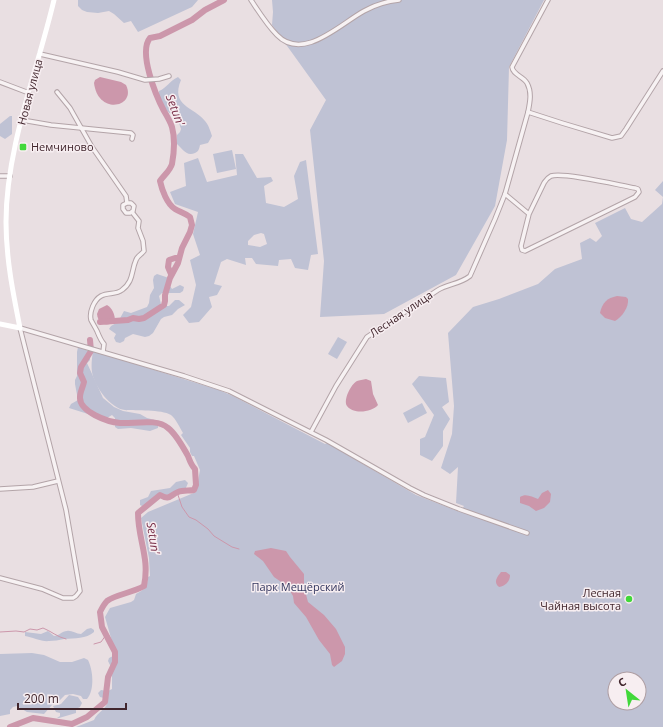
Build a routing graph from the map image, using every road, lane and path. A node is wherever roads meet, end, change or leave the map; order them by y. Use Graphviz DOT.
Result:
graph roads {
  1 [pos="54,0"];
  2 [pos="251,0"];
  3 [pos="399,0"];
  4 [pos="548,0"];
  5 [pos="40,54"];
  6 [pos="663,71"];
  7 [pos="169,76"];
  8 [pos="0,82"];
  9 [pos="57,92"];
  10 [pos="29,94"];
  11 [pos="528,112"];
  12 [pos="22,120"];
  13 [pos="82,128"];
  14 [pos="132,139"];
  15 [pos="0,176"];
  16 [pos="10,176"];
  17 [pos="505,194"];
  18 [pos="127,203"];
  19 [pos="132,212"];
  20 [pos="529,214"];
  21 [pos="0,324"];
  22 [pos="20,328"];
  23 [pos="103,352"];
  24 [pos="311,432"];
  25 [pos="58,481"];
  26 [pos="0,490"];
  27 [pos="526,533"];
  28 [pos="0,578"];
  1 -- 5 [label="street, Новая улица"];
  2 -- 3 [label="street"];
  4 -- 11 [label="street"];
  5 -- 7 [label="street"];
  5 -- 10 [label="street, Новая улица"];
  6 -- 11 [label="street"];
  8 -- 10 [label="street"];
  9 -- 13 [label="street"];
  10 -- 12 [label="street, Новая улица"];
  11 -- 17 [label="street"];
  12 -- 13 [label="street"];
  12 -- 16 [label="street, Новая улица"];
  13 -- 14 [label="street"];
  13 -- 18 [label="street"];
  15 -- 16 [label="street"];
  16 -- 22 [label="street, Новая улица"];
  17 -- 20 [label="street"];
  17 -- 24 [label="street, Лесная улица"];
  18 -- 19 [label="street"];
  18 -- 19 [label="street"];
  19 -- 23 [label="street"];
  20 -- 20 [label="street"];
  21 -- 22 [label="street"];
  22 -- 23 [label="street"];
  22 -- 25 [label="street"];
  23 -- 24 [label="street"];
  24 -- 27 [label="street"];
  25 -- 26 [label="street"];
  25 -- 28 [label="street"];
}
